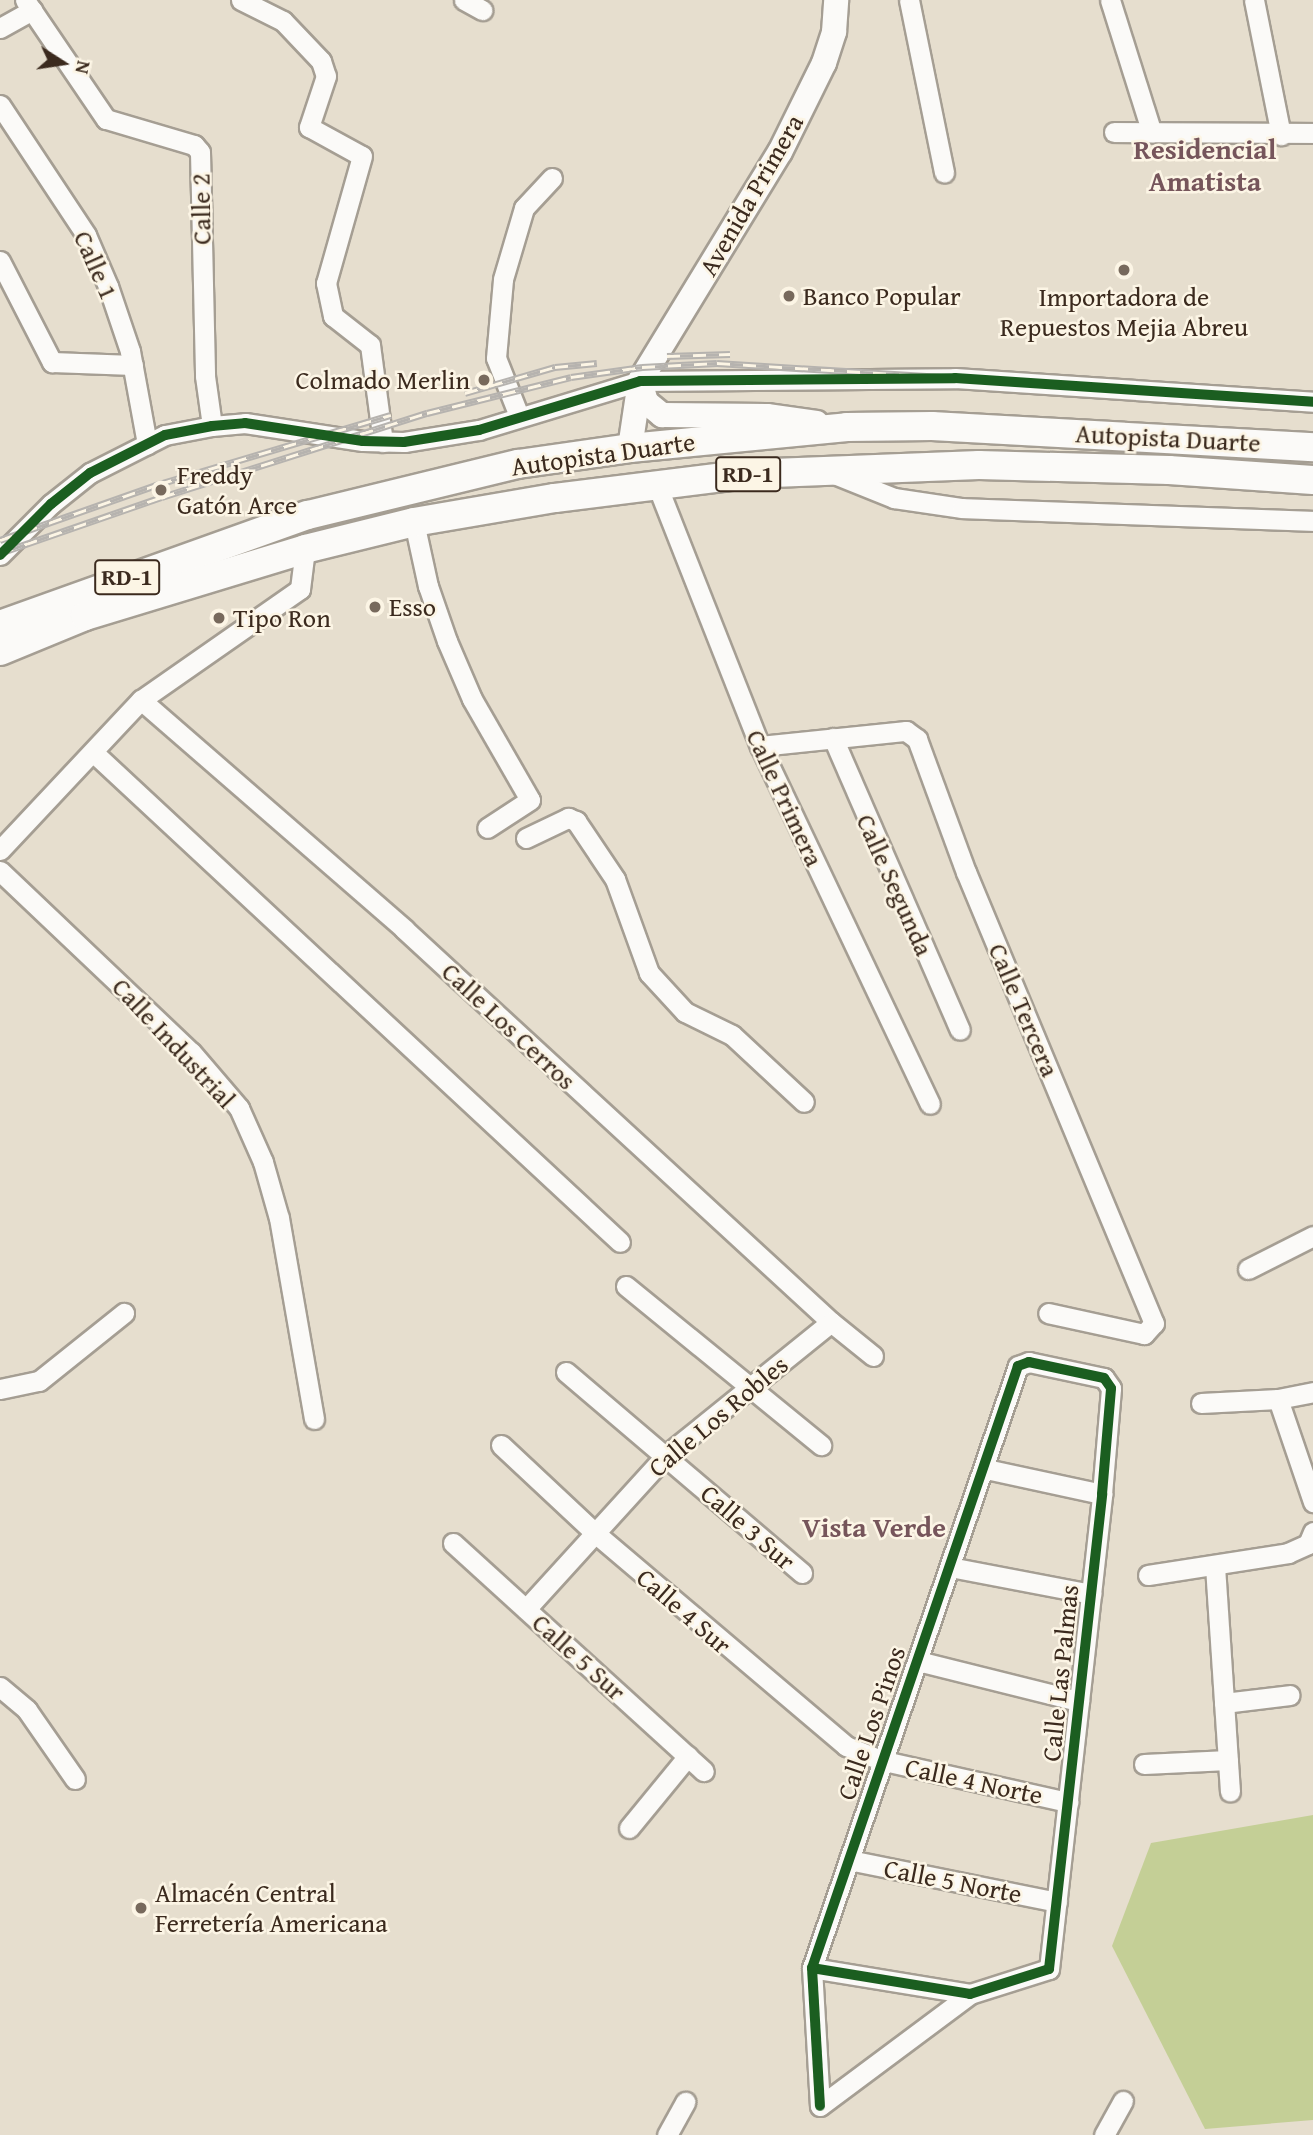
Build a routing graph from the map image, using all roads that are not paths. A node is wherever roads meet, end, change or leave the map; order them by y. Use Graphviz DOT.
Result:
graph roads {
  1 [pos="241,0"];
  2 [pos="464,0"];
  3 [pos="836,0"];
  4 [pos="909,0"];
  5 [pos="1111,0"];
  6 [pos="1254,0"];
  7 [pos="29,5"];
  8 [pos="482,10"];
  9 [pos="0,28"];
  10 [pos="0,105"];
  11 [pos="1114,132"];
  12 [pos="1152,133"];
  13 [pos="1313,133"];
  14 [pos="1281,135"];
  15 [pos="944,172"];
  16 [pos="552,178"];
  17 [pos="0,261"];
  18 [pos="132,365"];
  19 [pos="640,380"];
  20 [pos="1313,402"];
  21 [pos="519,416"];
  22 [pos="212,426"];
  23 [pos="847,427"];
  24 [pos="383,442"];
  25 [pos="147,444"];
  26 [pos="1313,447"];
  27 [pos="631,448"];
  28 [pos="830,472"];
  29 [pos="1313,480"];
  30 [pos="657,485"];
  31 [pos="1313,521"];
  32 [pos="414,522"];
  33 [pos="305,549"];
  34 [pos="0,555"];
  35 [pos="0,625"];
  36 [pos="0,651"];
  37 [pos="141,700"];
  38 [pos="833,738"];
  39 [pos="760,746"];
  40 [pos="93,753"];
  41 [pos="530,800"];
  42 [pos="549,827"];
  43 [pos="487,828"];
  44 [pos="526,838"];
  45 [pos="0,850"];
  46 [pos="0,871"];
  47 [pos="960,1030"];
  48 [pos="804,1102"];
  49 [pos="930,1104"];
  50 [pos="1313,1236"];
  51 [pos="620,1241"];
  52 [pos="1248,1269"];
  53 [pos="626,1286"];
  54 [pos="124,1313"];
  55 [pos="1048,1313"];
  56 [pos="831,1322"];
  57 [pos="873,1356"];
  58 [pos="1020,1363"];
  59 [pos="566,1372"];
  60 [pos="751,1387"];
  61 [pos="0,1389"];
  62 [pos="1313,1392"];
  63 [pos="1278,1399"];
  64 [pos="1201,1403"];
  65 [pos="314,1419"];
  66 [pos="501,1445"];
  67 [pos="821,1445"];
  68 [pos="665,1456"];
  69 [pos="986,1469"];
  70 [pos="1102,1494"];
  71 [pos="1313,1502"];
  72 [pos="1313,1532"];
  73 [pos="595,1533"];
  74 [pos="453,1543"];
  75 [pos="1215,1566"];
  76 [pos="950,1567"];
  77 [pos="802,1573"];
  78 [pos="1148,1575"];
  79 [pos="1091,1594"];
  80 [pos="526,1609"];
  81 [pos="918,1661"];
  82 [pos="0,1687"];
  83 [pos="1290,1695"];
  84 [pos="1079,1701"];
  85 [pos="1224,1703"];
  86 [pos="688,1756"];
  87 [pos="880,1760"];
  88 [pos="1228,1760"];
  89 [pos="1144,1765"];
  90 [pos="704,1771"];
  91 [pos="75,1779"];
  92 [pos="1230,1792"];
  93 [pos="1068,1802"];
  94 [pos="629,1828"];
  95 [pos="849,1860"];
  96 [pos="1057,1902"];
  97 [pos="812,1968"];
  98 [pos="970,1994"];
  99 [pos="1123,2101"];
  100 [pos="685,2102"];
  101 [pos="667,2135"];
  102 [pos="1104,2135"];
  1 -- 24 [label="street"];
  2 -- 8 [label="street"];
  3 -- 19 [label="main road, Avenida Primera"];
  4 -- 15 [label="street"];
  5 -- 12 [label="street"];
  6 -- 14 [label="street"];
  7 -- 9 [label="street"];
  7 -- 22 [label="street, Calle 2"];
  10 -- 18 [label="street, Calle 1"];
  11 -- 12 [label="street"];
  12 -- 14 [label="street"];
  13 -- 14 [label="street"];
  16 -- 21 [label="street"];
  17 -- 18 [label="street"];
  18 -- 25 [label="street, Calle 1"];
  19 -- 20 [label="street"];
  19 -- 21 [label="street"];
  19 -- 23 [label="main road"];
  19 -- 27 [label="main road, Avenida Primera"];
  21 -- 24 [label="street"];
  22 -- 24 [label="street"];
  22 -- 25 [label="street"];
  23 -- 26 [label="highway, Autopista Duarte / RD-1"];
  23 -- 27 [label="highway, Autopista Duarte / RD-1"];
  25 -- 34 [label="street"];
  27 -- 35 [label="highway, Autopista Duarte / RD-1"];
  28 -- 29 [label="highway, Autopista Duarte / RD-1"];
  28 -- 30 [label="highway, Autopista Duarte / RD-1"];
  28 -- 31 [label="street"];
  30 -- 32 [label="highway, Autopista Duarte / RD-1"];
  30 -- 39 [label="street, Calle Primera"];
  32 -- 33 [label="highway, Autopista Duarte / RD-1"];
  32 -- 41 [label="street"];
  33 -- 36 [label="highway, Autopista Duarte / RD-1"];
  33 -- 37 [label="street"];
  37 -- 40 [label="street"];
  37 -- 56 [label="street, Calle Los Cerros"];
  38 -- 39 [label="street, Calle Tercera"];
  38 -- 47 [label="street, Calle Segunda"];
  38 -- 55 [label="street, Calle Tercera"];
  39 -- 49 [label="street, Calle Primera"];
  40 -- 45 [label="street"];
  40 -- 51 [label="street"];
  41 -- 42 [label="street"];
  41 -- 43 [label="street"];
  42 -- 44 [label="street"];
  42 -- 48 [label="street"];
  46 -- 65 [label="street, Calle Industrial"];
  50 -- 52 [label="street"];
  53 -- 60 [label="street"];
  54 -- 61 [label="street"];
  56 -- 57 [label="street, Calle Los Cerros"];
  56 -- 60 [label="street, Calle Los Robles"];
  58 -- 69 [label="street, Calle Los Pinos"];
  58 -- 70 [label="street, Calle Las Palmas"];
  59 -- 68 [label="street, Calle 3 Sur"];
  60 -- 67 [label="street"];
  60 -- 68 [label="street, Calle Los Robles"];
  62 -- 63 [label="street"];
  63 -- 64 [label="street"];
  63 -- 71 [label="street"];
  66 -- 73 [label="street, Calle 4 Sur"];
  68 -- 73 [label="street, Calle Los Robles"];
  68 -- 77 [label="street, Calle 3 Sur"];
  69 -- 70 [label="street"];
  69 -- 76 [label="street, Calle Los Pinos"];
  70 -- 79 [label="street, Calle Las Palmas"];
  72 -- 75 [label="street"];
  73 -- 80 [label="street, Calle Los Robles"];
  73 -- 87 [label="street, Calle 4 Sur"];
  74 -- 80 [label="street, Calle 5 Sur"];
  75 -- 78 [label="street"];
  75 -- 85 [label="street"];
  76 -- 79 [label="street"];
  76 -- 81 [label="street, Calle Los Pinos"];
  79 -- 84 [label="street, Calle Las Palmas"];
  80 -- 86 [label="street, Calle 5 Sur"];
  81 -- 84 [label="street"];
  81 -- 87 [label="street, Calle Los Pinos"];
  82 -- 91 [label="street"];
  83 -- 85 [label="street"];
  84 -- 93 [label="street, Calle Las Palmas"];
  85 -- 88 [label="street"];
  86 -- 90 [label="street, Calle 5 Sur"];
  86 -- 94 [label="street"];
  87 -- 93 [label="street, Calle 4 Norte"];
  87 -- 95 [label="street, Calle Los Pinos"];
  88 -- 89 [label="street"];
  88 -- 92 [label="street"];
  93 -- 96 [label="street, Calle Las Palmas"];
  95 -- 96 [label="street, Calle 5 Norte"];
  95 -- 97 [label="street, Calle Los Pinos"];
  96 -- 98 [label="street, Calle Las Palmas"];
  97 -- 98 [label="street"];
  97 -- 98 [label="street, Calle Los Pinos"];
  99 -- 102 [label="street"];
  100 -- 101 [label="street"];
}
